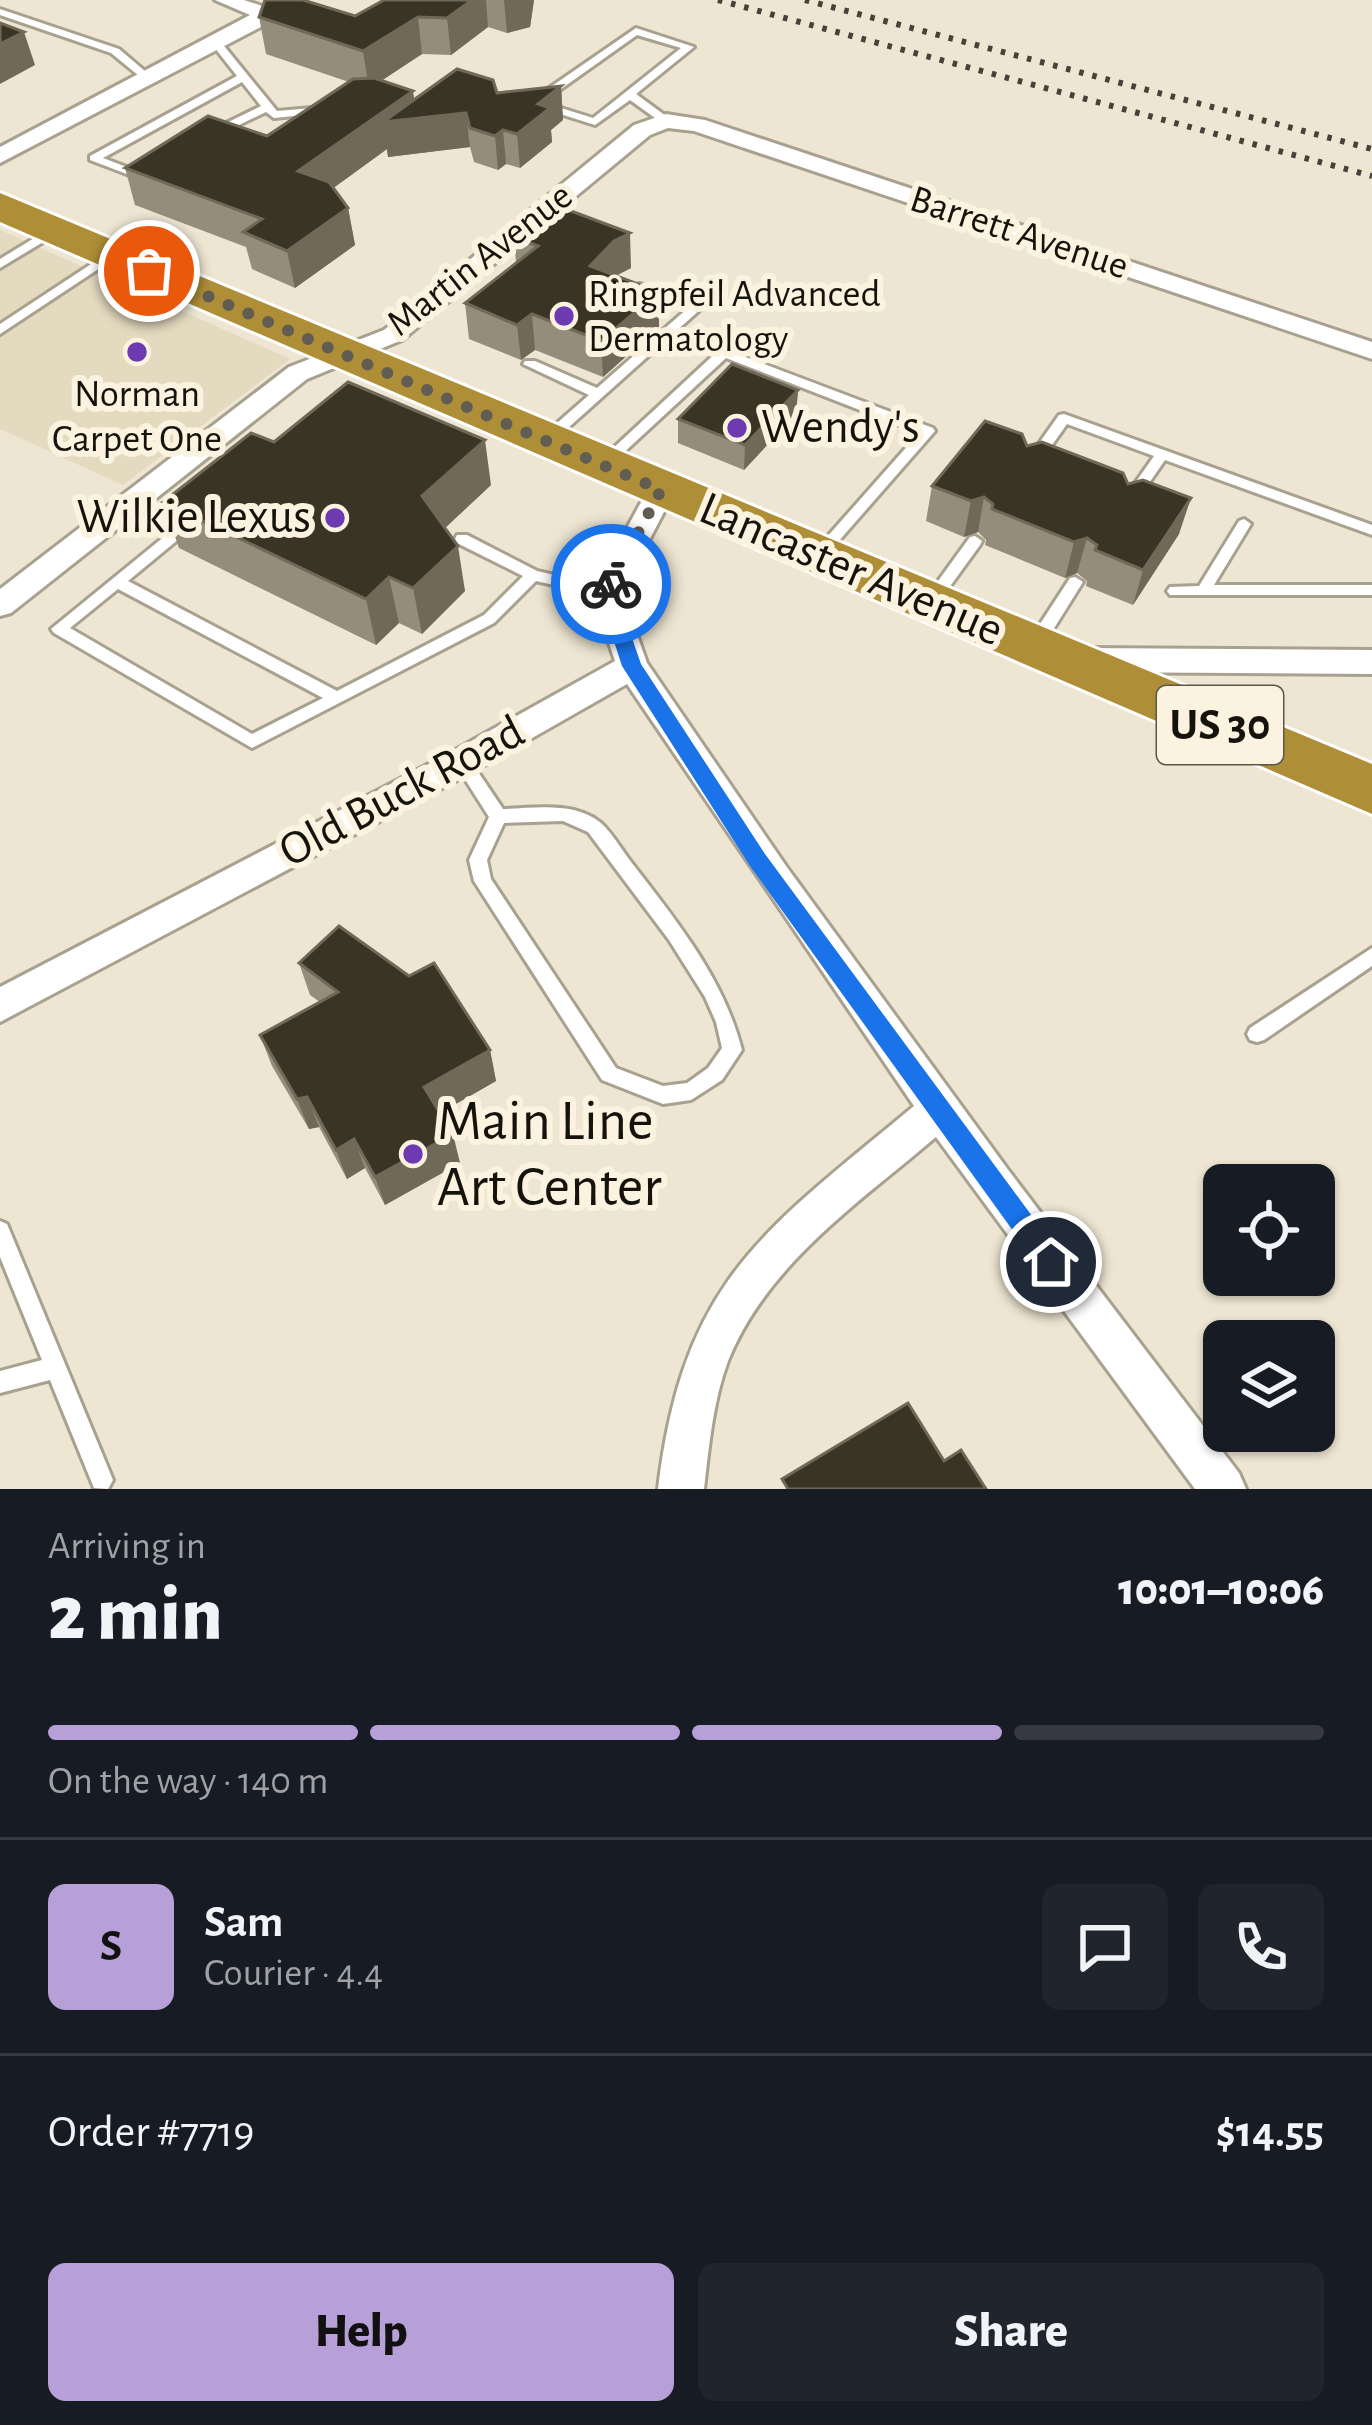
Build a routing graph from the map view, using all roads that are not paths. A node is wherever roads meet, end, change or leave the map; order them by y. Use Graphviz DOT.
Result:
graph roads {
  1 [pos="225,0"];
  2 [pos="293,0"];
  3 [pos="0,12"];
  4 [pos="268,15"];
  5 [pos="215,43"];
  6 [pos="243,77"];
  7 [pos="148,78"];
  8 [pos="630,94"];
  9 [pos="267,107"];
  10 [pos="343,109"];
  11 [pos="666,121"];
  12 [pos="209,135"];
  13 [pos="0,156"];
  14 [pos="152,164"];
  15 [pos="0,206"];
  16 [pos="54,230"];
  17 [pos="111,255"];
  18 [pos="0,264"];
  19 [pos="623,282"];
  20 [pos="0,330"];
  21 [pos="1372,351"];
  22 [pos="530,364"];
  23 [pos="359,369"];
  24 [pos="599,394"];
  25 [pos="544,441"];
  26 [pos="1162,454"];
  27 [pos="601,466"];
  28 [pos="1024,474"];
  29 [pos="661,490"];
  30 [pos="204,511"];
  31 [pos="1123,512"];
  32 [pos="1244,524"];
  33 [pos="1372,530"];
  34 [pos="461,539"];
  35 [pos="975,541"];
  36 [pos="817,556"];
  37 [pos="533,575"];
  38 [pos="117,582"];
  39 [pos="1075,582"];
  40 [pos="1372,590"];
  41 [pos="1175,591"];
  42 [pos="1203,591"];
  43 [pos="607,592"];
  44 [pos="931,602"];
  45 [pos="0,605"];
  46 [pos="1052,653"];
  47 [pos="1372,662"];
  48 [pos="632,666"];
  49 [pos="337,698"];
  50 [pos="462,762"];
  51 [pos="1372,790"];
  52 [pos="498,816"];
  53 [pos="1372,956"];
  54 [pos="0,1006"];
  55 [pos="1258,1034"];
  56 [pos="937,1111"];
  57 [pos="0,1231"];
  58 [pos="56,1367"];
  59 [pos="0,1382"];
  60 [pos="102,1480"];
  61 [pos="681,1489"];
  62 [pos="1222,1489"];
  1 -- 4 [label="street"];
  2 -- 4 [label="street"];
  3 -- 7 [label="lane"];
  4 -- 5 [label="street"];
  5 -- 6 [label="lane"];
  5 -- 7 [label="street"];
  6 -- 9 [label="lane"];
  6 -- 14 [label="lane"];
  7 -- 13 [label="street"];
  8 -- 8 [label="lane"];
  8 -- 11 [label="lane"];
  9 -- 10 [label="lane"];
  9 -- 12 [label="lane"];
  11 -- 21 [label="street, Barrett Avenue"];
  11 -- 23 [label="street, Martin Avenue"];
  15 -- 16 [label="highway, Lancaster Avenue / US 30"];
  16 -- 17 [label="highway, Lancaster Avenue / US 30"];
  16 -- 18 [label="lane"];
  17 -- 20 [label="lane"];
  17 -- 23 [label="highway, Lancaster Avenue / US 30"];
  19 -- 24 [label="lane"];
  22 -- 24 [label="lane"];
  23 -- 25 [label="highway, Lancaster Avenue / US 30"];
  23 -- 45 [label="street, Martin Avenue"];
  24 -- 25 [label="lane"];
  25 -- 27 [label="highway, Lancaster Avenue / US 30"];
  26 -- 28 [label="lane"];
  26 -- 31 [label="lane"];
  26 -- 33 [label="lane"];
  27 -- 29 [label="highway, Lancaster Avenue / US 30"];
  27 -- 36 [label="lane"];
  29 -- 36 [label="highway, Lancaster Avenue / US 30"];
  29 -- 43 [label="street"];
  30 -- 38 [label="lane"];
  32 -- 42 [label="lane"];
  34 -- 37 [label="lane"];
  35 -- 44 [label="lane"];
  36 -- 44 [label="highway, Lancaster Avenue / US 30"];
  37 -- 43 [label="lane"];
  37 -- 49 [label="lane"];
  38 -- 49 [label="lane"];
  38 -- 49 [label="lane"];
  39 -- 46 [label="lane"];
  40 -- 42 [label="lane"];
  41 -- 42 [label="lane"];
  43 -- 48 [label="street"];
  44 -- 46 [label="highway, Lancaster Avenue / US 30"];
  46 -- 47 [label="street"];
  46 -- 51 [label="highway, Lancaster Avenue / US 30"];
  48 -- 50 [label="street, Old Buck Road"];
  48 -- 56 [label="street"];
  50 -- 52 [label="lane"];
  50 -- 54 [label="street, Old Buck Road"];
  52 -- 52 [label="lane"];
  53 -- 55 [label="lane"];
  56 -- 61 [label="street"];
  56 -- 62 [label="street"];
  57 -- 58 [label="lane"];
  58 -- 59 [label="lane"];
  58 -- 60 [label="lane"];
}
